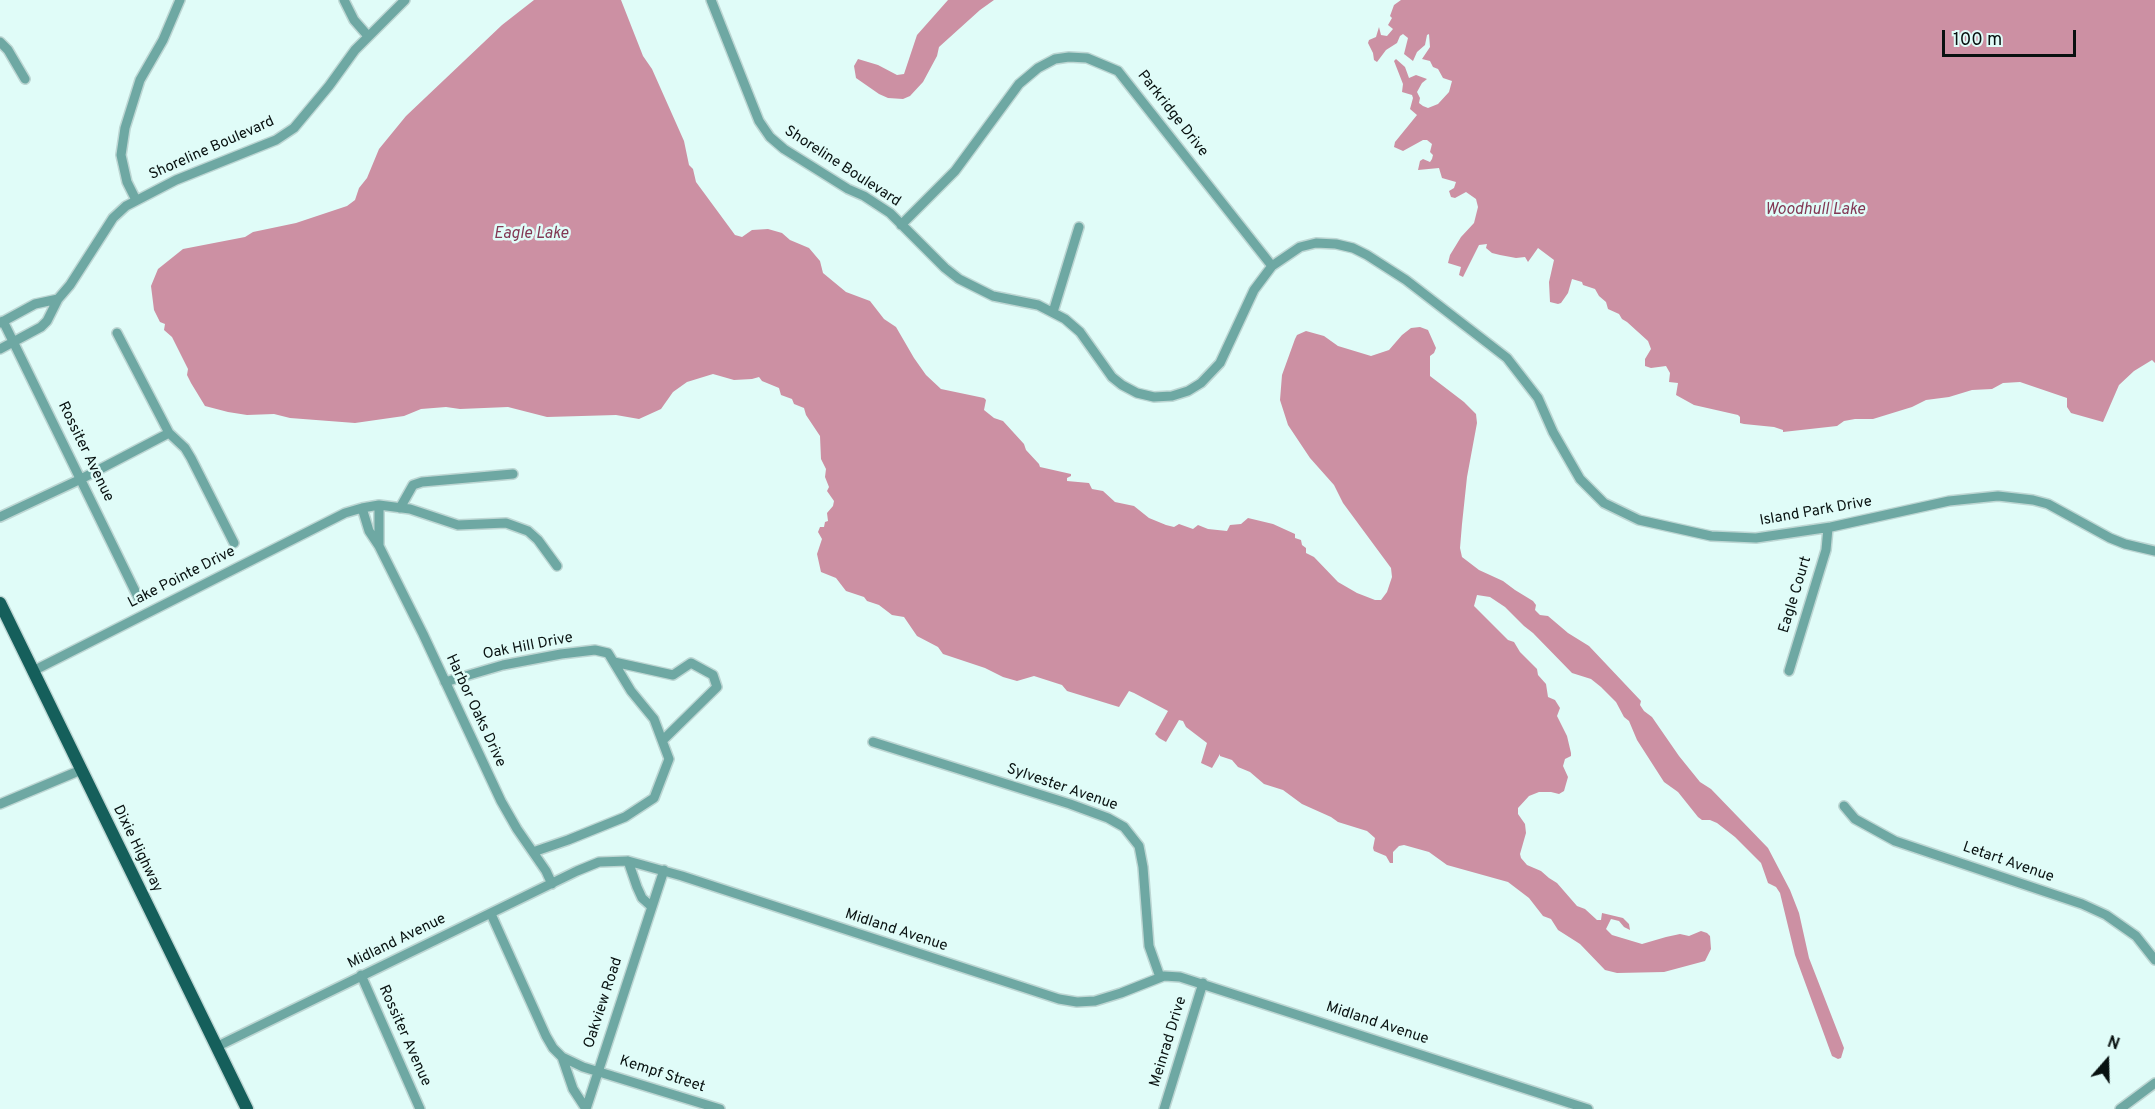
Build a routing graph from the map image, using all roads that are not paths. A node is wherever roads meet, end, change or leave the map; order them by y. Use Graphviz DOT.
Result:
graph roads {
  1 [pos="180,0"];
  2 [pos="344,0"];
  3 [pos="405,0"];
  4 [pos="711,0"];
  5 [pos="369,36"];
  6 [pos="0,42"];
  7 [pos="25,79"];
  8 [pos="136,200"];
  9 [pos="901,225"];
  10 [pos="1079,227"];
  11 [pos="1272,266"];
  12 [pos="58,299"];
  13 [pos="1053,312"];
  14 [pos="1,322"];
  15 [pos="117,333"];
  16 [pos="14,343"];
  17 [pos="0,349"];
  18 [pos="169,433"];
  19 [pos="513,474"];
  20 [pos="81,479"];
  21 [pos="379,505"];
  22 [pos="363,508"];
  23 [pos="400,508"];
  24 [pos="0,517"];
  25 [pos="1828,528"];
  26 [pos="234,543"];
  27 [pos="379,546"];
  28 [pos="2155,551"];
  29 [pos="557,566"];
  30 [pos="138,597"];
  31 [pos="0,603"];
  32 [pos="614,662"];
  33 [pos="33,670"];
  34 [pos="1789,671"];
  35 [pos="445,682"];
  36 [pos="663,740"];
  37 [pos="873,742"];
  38 [pos="81,770"];
  39 [pos="0,804"];
  40 [pos="1844,806"];
  41 [pos="533,852"];
  42 [pos="628,861"];
  43 [pos="664,870"];
  44 [pos="552,884"];
  45 [pos="652,907"];
  46 [pos="491,914"];
  47 [pos="2155,960"];
  48 [pos="361,975"];
  49 [pos="1160,977"];
  50 [pos="1203,983"];
  51 [pos="216,1047"];
  52 [pos="562,1057"];
  53 [pos="598,1071"];
  54 [pos="2155,1083"];
  55 [pos="247,1109"];
  56 [pos="420,1109"];
  57 [pos="586,1109"];
  58 [pos="720,1109"];
  59 [pos="1164,1109"];
  60 [pos="1588,1109"];
  61 [pos="2120,1109"];
  1 -- 8 [label="street"];
  2 -- 5 [label="street"];
  3 -- 5 [label="street, Shoreline Boulevard"];
  4 -- 9 [label="street, Shoreline Boulevard"];
  5 -- 8 [label="street, Shoreline Boulevard"];
  6 -- 7 [label="street"];
  8 -- 12 [label="street, Shoreline Boulevard"];
  9 -- 11 [label="street, Parkridge Drive"];
  9 -- 13 [label="street, Shoreline Boulevard"];
  10 -- 13 [label="street"];
  11 -- 13 [label="street, Shoreline Boulevard"];
  11 -- 25 [label="street, Island Park Drive"];
  12 -- 14 [label="street"];
  12 -- 16 [label="street, Shoreline Boulevard"];
  14 -- 16 [label="street, Rossiter Avenue"];
  15 -- 18 [label="street"];
  16 -- 17 [label="street, Shoreline Boulevard"];
  16 -- 20 [label="street, Rossiter Avenue"];
  18 -- 20 [label="street"];
  18 -- 26 [label="street"];
  19 -- 23 [label="street"];
  20 -- 24 [label="street"];
  20 -- 30 [label="street, Rossiter Avenue"];
  21 -- 22 [label="street, Lake Pointe Drive"];
  21 -- 23 [label="street, Lake Pointe Drive"];
  21 -- 27 [label="street"];
  22 -- 27 [label="street, Harbor Oaks Drive"];
  22 -- 33 [label="street, Lake Pointe Drive"];
  23 -- 29 [label="street, Lake Pointe Drive"];
  25 -- 28 [label="street, Island Park Drive"];
  25 -- 34 [label="street, Eagle Court"];
  27 -- 35 [label="street, Harbor Oaks Drive"];
  31 -- 33 [label="main road, Dixie Highway"];
  32 -- 35 [label="street, Oak Hill Drive"];
  32 -- 36 [label="street"];
  32 -- 36 [label="street, Oak Hill Drive"];
  33 -- 38 [label="main road, Dixie Highway"];
  35 -- 41 [label="street, Harbor Oaks Drive"];
  36 -- 41 [label="street"];
  37 -- 49 [label="street, Sylvester Avenue"];
  38 -- 39 [label="street"];
  38 -- 51 [label="main road, Dixie Highway"];
  40 -- 47 [label="street, Letart Avenue"];
  41 -- 44 [label="street, Harbor Oaks Drive"];
  42 -- 43 [label="street, Midland Avenue"];
  42 -- 44 [label="street, Midland Avenue"];
  42 -- 45 [label="street"];
  43 -- 45 [label="street, Oakview Road"];
  43 -- 49 [label="street, Midland Avenue"];
  44 -- 46 [label="street, Midland Avenue"];
  45 -- 53 [label="street, Oakview Road"];
  46 -- 48 [label="street, Midland Avenue"];
  46 -- 52 [label="street"];
  48 -- 51 [label="street, Midland Avenue"];
  48 -- 56 [label="street, Rossiter Avenue"];
  49 -- 50 [label="street, Midland Avenue"];
  50 -- 59 [label="street, Meinrad Drive"];
  50 -- 60 [label="street, Midland Avenue"];
  51 -- 55 [label="main road, Dixie Highway"];
  52 -- 53 [label="street, Kempf Street"];
  52 -- 57 [label="street"];
  53 -- 57 [label="street, Oakview Road"];
  53 -- 58 [label="street, Kempf Street"];
  54 -- 61 [label="street"];
}
